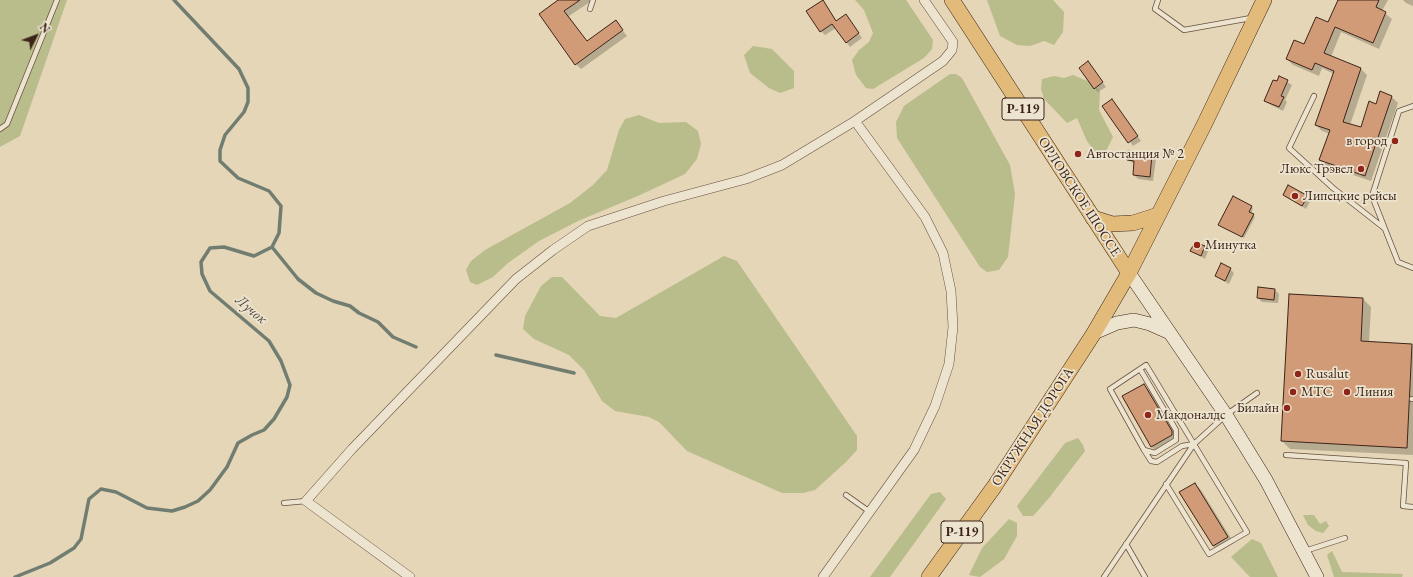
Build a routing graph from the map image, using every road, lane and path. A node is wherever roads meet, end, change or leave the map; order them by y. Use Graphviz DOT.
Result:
graph roads {
  1 [pos="57,0"];
  2 [pos="593,0"];
  3 [pos="924,0"];
  4 [pos="952,0"];
  5 [pos="1158,0"];
  6 [pos="1264,0"];
  7 [pos="590,9"];
  8 [pos="1255,18"];
  9 [pos="1314,96"];
  10 [pos="1413,106"];
  11 [pos="855,121"];
  12 [pos="0,129"];
  13 [pos="1158,215"];
  14 [pos="1093,218"];
  15 [pos="1386,229"];
  16 [pos="1413,268"];
  17 [pos="1129,273"];
  18 [pos="1094,333"];
  19 [pos="1170,333"];
  20 [pos="1140,369"];
  21 [pos="1256,393"];
  22 [pos="1226,415"];
  23 [pos="1194,444"];
  24 [pos="1144,450"];
  25 [pos="1286,455"];
  26 [pos="1166,484"];
  27 [pos="846,495"];
  28 [pos="306,501"];
  29 [pos="284,504"];
  30 [pos="1413,507"];
  31 [pos="870,512"];
  32 [pos="1345,538"];
  33 [pos="1126,544"];
  34 [pos="1305,551"];
  35 [pos="410,577"];
  36 [pos="823,577"];
  37 [pos="929,577"];
  38 [pos="1104,577"];
  39 [pos="1145,577"];
  40 [pos="1317,577"];
  1 -- 12 [label="lane"];
  2 -- 7 [label="lane"];
  3 -- 11 [label="street"];
  4 -- 14 [label="main road, ОРЛОВСКОЕ ШОССЕ / Р-119"];
  5 -- 8 [label="lane"];
  6 -- 8 [label="main road, ОКРУЖНАЯ ДОРОГА"];
  8 -- 13 [label="main road, ОКРУЖНАЯ ДОРОГА"];
  9 -- 15 [label="lane"];
  10 -- 15 [label="lane"];
  11 -- 28 [label="street"];
  11 -- 31 [label="street"];
  13 -- 14 [label="main road"];
  13 -- 17 [label="main road, ОКРУЖНАЯ ДОРОГА"];
  14 -- 17 [label="main road, ОРЛОВСКОЕ ШОССЕ / Р-119"];
  15 -- 16 [label="lane"];
  17 -- 18 [label="main road, ОКРУЖНАЯ ДОРОГА / Р-119"];
  17 -- 19 [label="main road"];
  18 -- 19 [label="main road"];
  18 -- 37 [label="main road, ОКРУЖНАЯ ДОРОГА / Р-119"];
  19 -- 22 [label="main road"];
  20 -- 23 [label="lane"];
  20 -- 24 [label="lane"];
  20 -- 24 [label="lane"];
  21 -- 22 [label="lane"];
  22 -- 23 [label="lane"];
  22 -- 34 [label="main road"];
  23 -- 24 [label="lane"];
  23 -- 26 [label="lane"];
  23 -- 26 [label="lane"];
  25 -- 30 [label="lane"];
  26 -- 33 [label="lane"];
  27 -- 31 [label="lane"];
  28 -- 29 [label="lane"];
  28 -- 35 [label="street"];
  31 -- 36 [label="street"];
  32 -- 34 [label="lane"];
  33 -- 38 [label="lane"];
  33 -- 39 [label="lane"];
  34 -- 40 [label="main road"];
}
